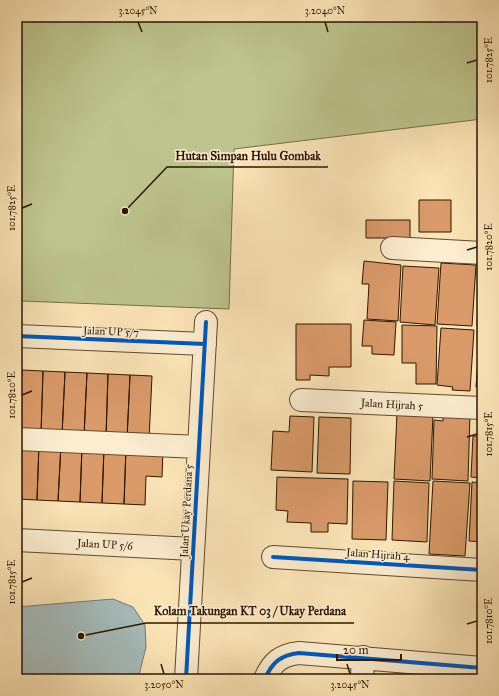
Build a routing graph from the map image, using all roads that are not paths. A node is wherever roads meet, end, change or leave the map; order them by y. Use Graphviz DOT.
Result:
graph roads {
  1 [pos="392,248"];
  2 [pos="482,253"];
  3 [pos="206,322"];
  4 [pos="17,336"];
  5 [pos="205,344"];
  6 [pos="301,400"];
  7 [pos="482,408"];
  8 [pos="17,439"];
  9 [pos="199,447"];
  10 [pos="17,540"];
  11 [pos="193,549"];
  12 [pos="273,557"];
  13 [pos="482,570"];
  14 [pos="364,657"];
  15 [pos="482,668"];
  16 [pos="186,679"];
  17 [pos="265,679"];
  18 [pos="362,679"];
  1 -- 2 [label="street"];
  3 -- 5 [label="street, Jalan Ukay Perdana 5"];
  4 -- 5 [label="street, Jalan UP 5/7"];
  5 -- 9 [label="street, Jalan Ukay Perdana 5"];
  6 -- 7 [label="street, Jalan Hijrah 5"];
  8 -- 9 [label="street"];
  9 -- 11 [label="street, Jalan Ukay Perdana 5"];
  10 -- 11 [label="street, Jalan UP 5/6"];
  11 -- 16 [label="street, Jalan Ukay Perdana 5"];
  12 -- 13 [label="street, Jalan Hijrah 4"];
  14 -- 15 [label="street"];
  14 -- 17 [label="street"];
  14 -- 18 [label="street"];
}
